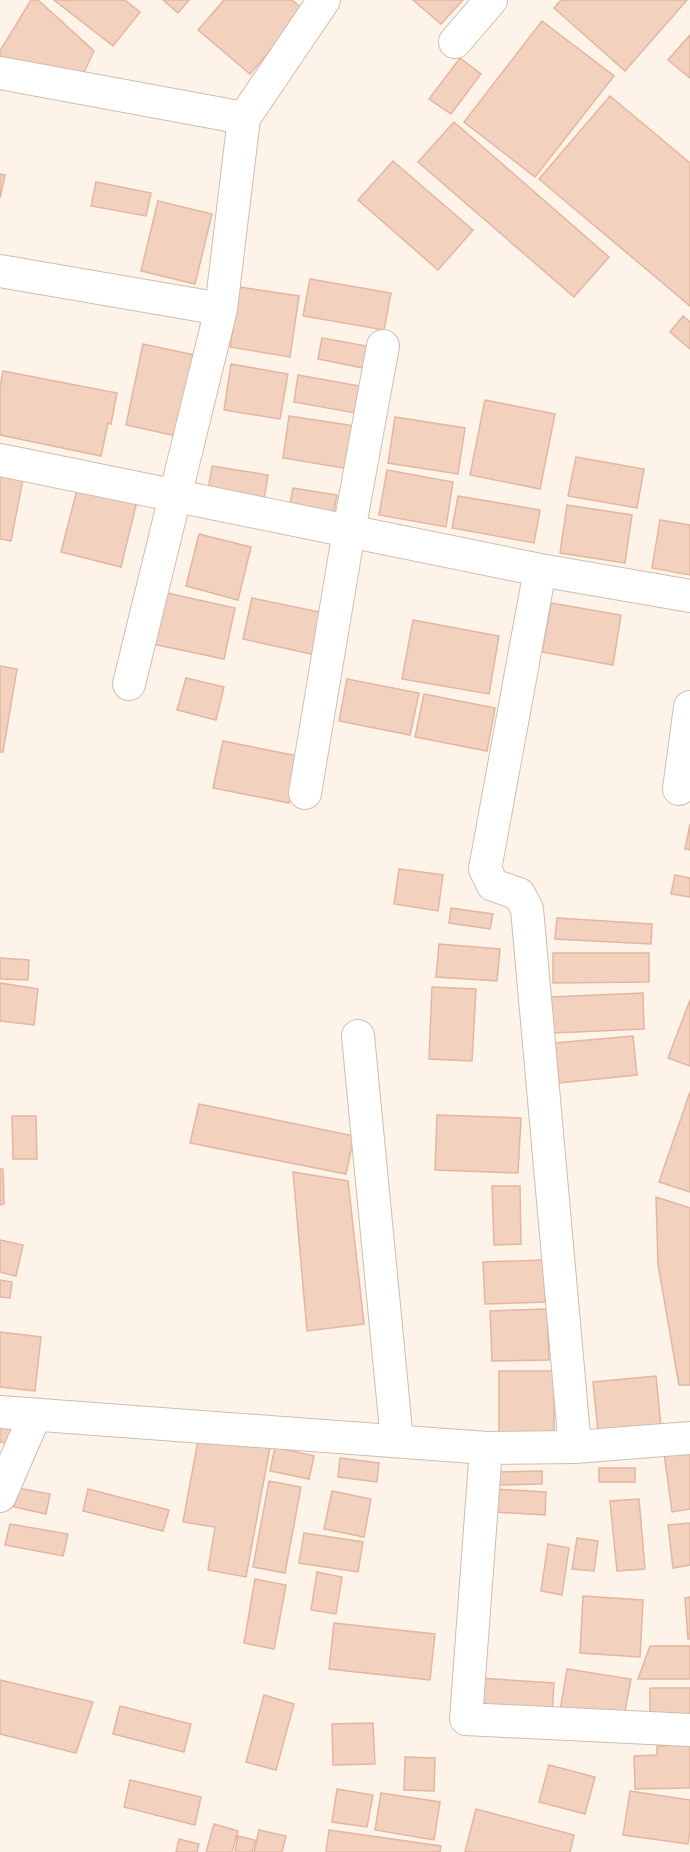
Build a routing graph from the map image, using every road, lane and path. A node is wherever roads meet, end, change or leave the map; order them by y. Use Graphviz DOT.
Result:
graph roads {
  1 [pos="491,0"];
  2 [pos="321,1"];
  3 [pos="455,42"];
  4 [pos="0,73"];
  5 [pos="243,118"];
  6 [pos="0,271"];
  7 [pos="221,309"];
  8 [pos="383,346"];
  9 [pos="0,460"];
  10 [pos="174,495"];
  11 [pos="349,531"];
  12 [pos="540,570"];
  13 [pos="690,596"];
  14 [pos="129,684"];
  15 [pos="690,707"];
  16 [pos="680,789"];
  17 [pos="304,792"];
  18 [pos="358,1036"];
  19 [pos="0,1412"];
  20 [pos="35,1415"];
  21 [pos="690,1438"];
  22 [pos="397,1441"];
  23 [pos="575,1447"];
  24 [pos="486,1448"];
  25 [pos="0,1496"];
  26 [pos="690,1730"];
  1 -- 3 [label="street"];
  2 -- 5 [label="street"];
  4 -- 5 [label="street"];
  5 -- 7 [label="street"];
  6 -- 7 [label="street"];
  7 -- 10 [label="street"];
  8 -- 11 [label="street"];
  9 -- 10 [label="street"];
  10 -- 11 [label="street"];
  10 -- 14 [label="street"];
  11 -- 12 [label="street"];
  11 -- 17 [label="street"];
  12 -- 13 [label="street"];
  12 -- 23 [label="street"];
  15 -- 16 [label="street"];
  18 -- 22 [label="street"];
  19 -- 20 [label="street"];
  20 -- 22 [label="street"];
  20 -- 25 [label="street"];
  21 -- 23 [label="street"];
  22 -- 24 [label="street"];
  23 -- 24 [label="street"];
  24 -- 26 [label="street"];
}
